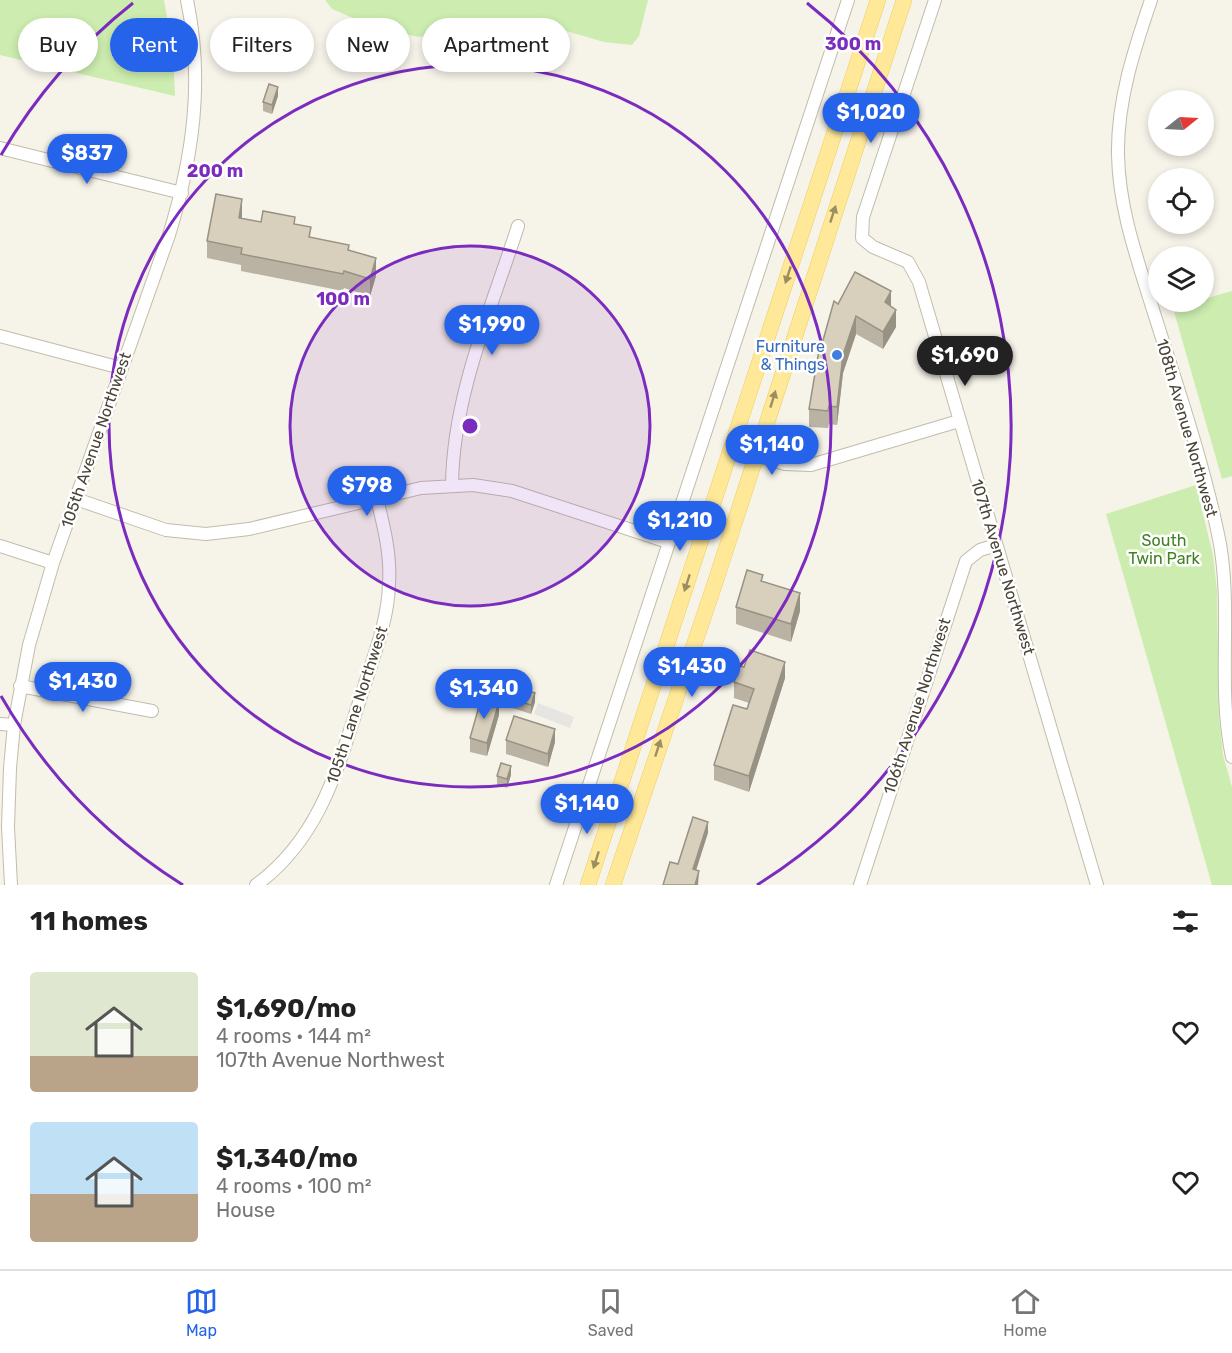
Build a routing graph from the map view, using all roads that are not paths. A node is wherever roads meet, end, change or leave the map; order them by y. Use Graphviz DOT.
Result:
graph roads {
  1 [pos="187,0"];
  2 [pos="848,0"];
  3 [pos="878,0"];
  4 [pos="904,0"];
  5 [pos="935,0"];
  6 [pos="1150,0"];
  7 [pos="0,148"];
  8 [pos="182,192"];
  9 [pos="518,226"];
  10 [pos="0,336"];
  11 [pos="121,368"];
  12 [pos="959,421"];
  13 [pos="731,448"];
  14 [pos="755,455"];
  15 [pos="452,485"];
  16 [pos="76,499"];
  17 [pos="377,499"];
  18 [pos="668,542"];
  19 [pos="996,545"];
  20 [pos="0,546"];
  21 [pos="53,563"];
  22 [pos="1229,631"];
  23 [pos="20,686"];
  24 [pos="152,711"];
  25 [pos="0,724"];
  26 [pos="15,725"];
  27 [pos="1232,756"];
  28 [pos="11,885"];
  29 [pos="256,885"];
  30 [pos="556,885"];
  31 [pos="588,885"];
  32 [pos="613,885"];
  33 [pos="860,885"];
  34 [pos="1097,885"];
  1 -- 8 [label="street, 105th Avenue Northwest"];
  2 -- 18 [label="street"];
  3 -- 13 [label="main road, one-way"];
  14 -- 4 [label="main road, one-way"];
  5 -- 12 [label="street, 107th Avenue Northwest"];
  6 -- 22 [label="street, 108th Avenue Northwest"];
  7 -- 8 [label="street"];
  8 -- 11 [label="street, 105th Avenue Northwest"];
  9 -- 15 [label="street"];
  10 -- 11 [label="street"];
  11 -- 16 [label="street, 105th Avenue Northwest"];
  12 -- 14 [label="street"];
  12 -- 19 [label="street, 107th Avenue Northwest"];
  13 -- 14 [label="street"];
  13 -- 31 [label="main road, one-way"];
  32 -- 14 [label="main road, one-way"];
  15 -- 17 [label="street"];
  15 -- 18 [label="street"];
  16 -- 17 [label="street"];
  16 -- 21 [label="street, 105th Avenue Northwest"];
  17 -- 29 [label="street, 105th Lane Northwest"];
  18 -- 30 [label="street"];
  19 -- 33 [label="street, 106th Avenue Northwest"];
  19 -- 34 [label="street, 107th Avenue Northwest"];
  20 -- 21 [label="street"];
  21 -- 23 [label="street, 105th Avenue Northwest"];
  22 -- 27 [label="street, 108th Avenue Northwest"];
  23 -- 24 [label="street"];
  23 -- 26 [label="street, 105th Avenue Northwest"];
  25 -- 26 [label="street"];
  26 -- 28 [label="street, 105th Avenue Northwest"];
}
